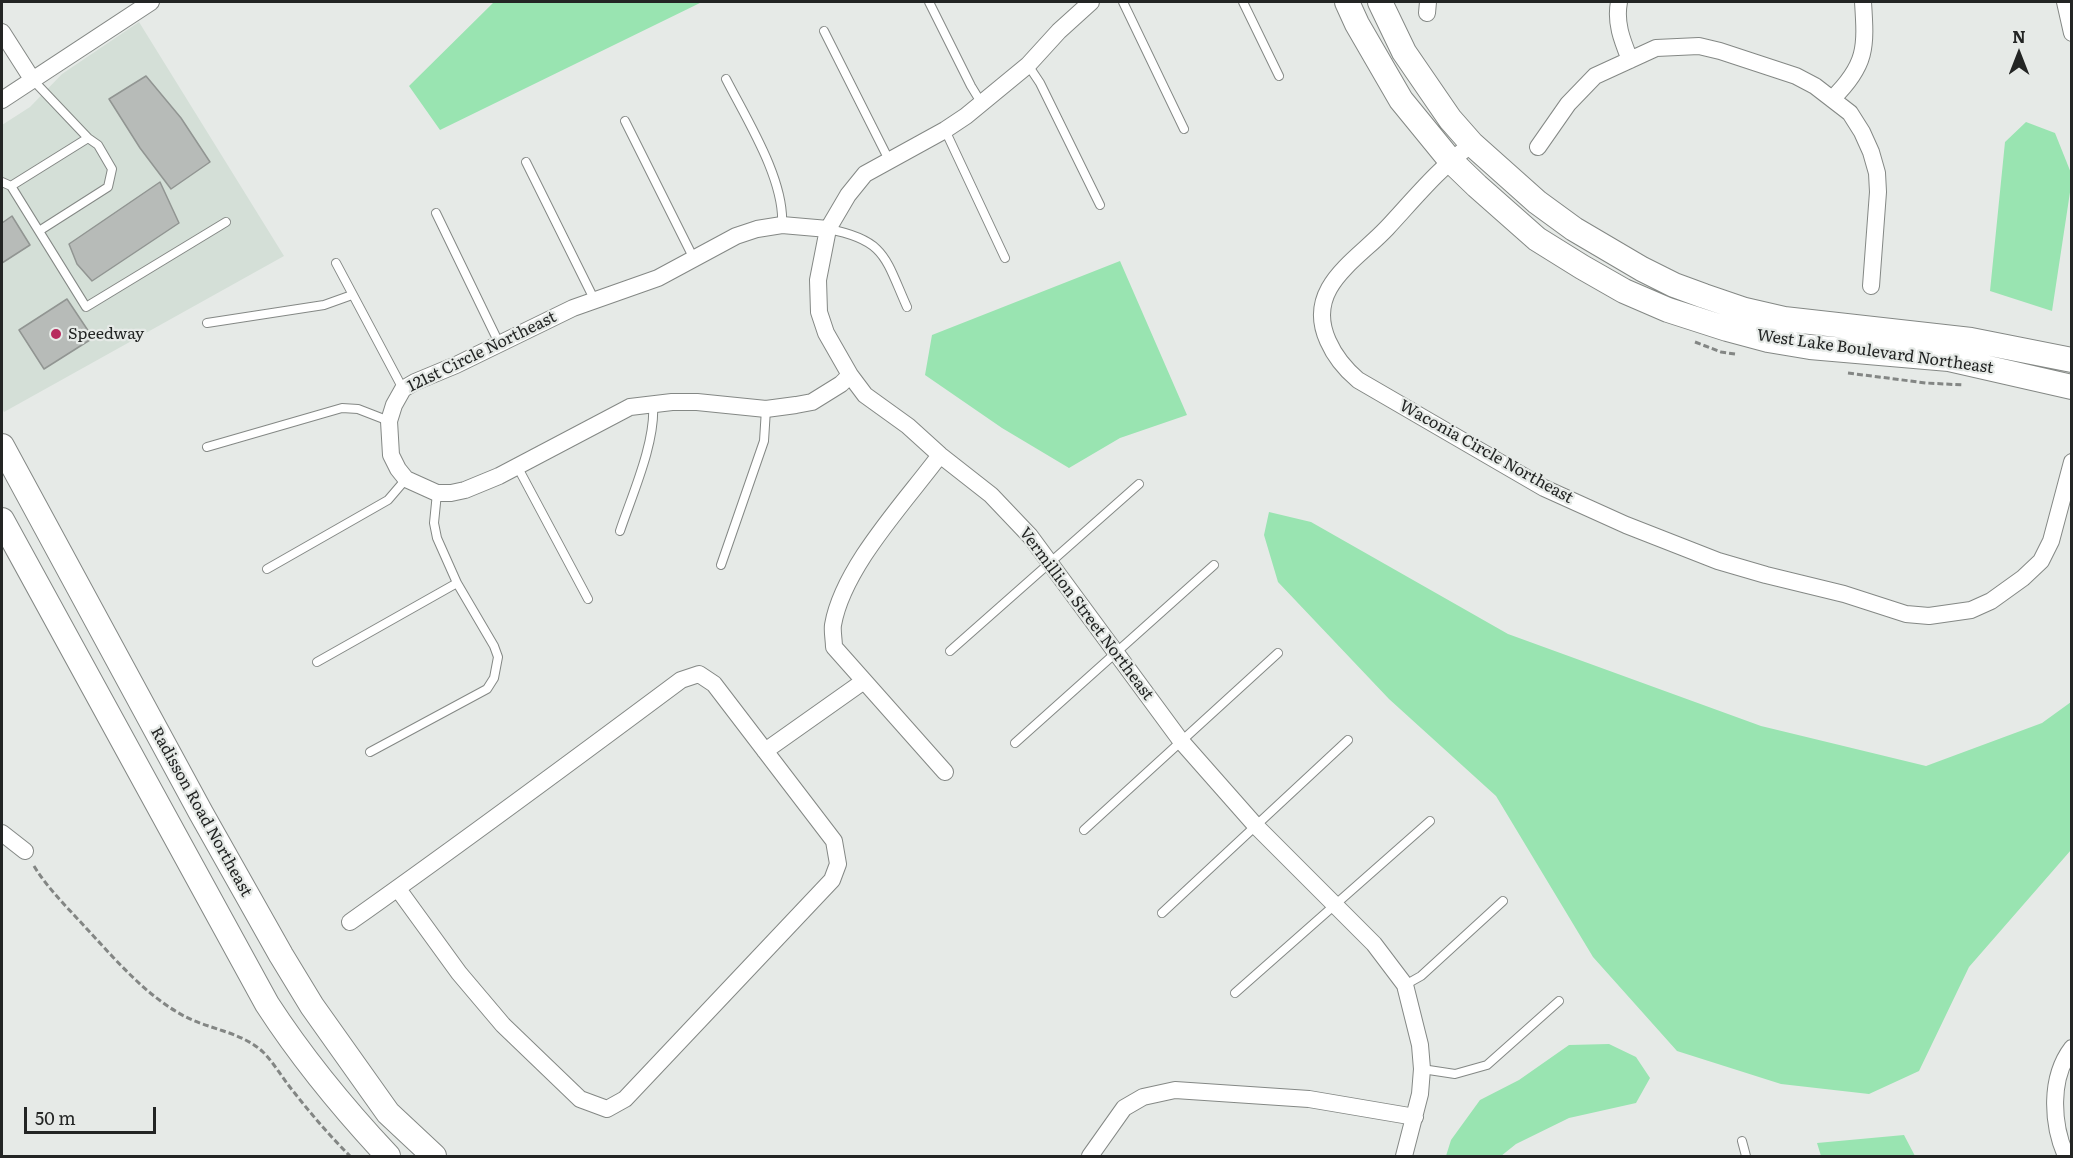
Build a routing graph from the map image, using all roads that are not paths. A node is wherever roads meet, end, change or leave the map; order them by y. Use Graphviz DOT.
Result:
graph roads {
  1 [pos="151,2"];
  2 [pos="929,2"];
  3 [pos="1091,2"];
  4 [pos="1123,2"];
  5 [pos="1243,2"];
  6 [pos="1347,2"];
  7 [pos="1380,2"];
  8 [pos="1619,2"];
  9 [pos="1863,2"];
  10 [pos="2066,2"];
  11 [pos="2,32"];
  12 [pos="824,32"];
  13 [pos="2072,33"];
  14 [pos="1630,60"];
  15 [pos="1028,65"];
  16 [pos="1279,76"];
  17 [pos="32,79"];
  18 [pos="726,79"];
  19 [pos="1833,99"];
  20 [pos="2,100"];
  21 [pos="982,104"];
  22 [pos="625,122"];
  23 [pos="1184,129"];
  24 [pos="945,130"];
  25 [pos="88,138"];
  26 [pos="1472,144"];
  27 [pos="1538,147"];
  28 [pos="889,160"];
  29 [pos="1450,160"];
  30 [pos="526,162"];
  31 [pos="2,182"];
  32 [pos="11,186"];
  33 [pos="1100,205"];
  34 [pos="436,213"];
  35 [pos="226,222"];
  36 [pos="782,225"];
  37 [pos="828,229"];
  38 [pos="39,231"];
  39 [pos="1005,258"];
  40 [pos="694,259"];
  41 [pos="336,263"];
  42 [pos="1871,286"];
  43 [pos="352,295"];
  44 [pos="594,299"];
  45 [pos="907,307"];
  46 [pos="207,323"];
  47 [pos="498,343"];
  48 [pos="2072,360"];
  49 [pos="850,375"];
  50 [pos="2072,387"];
  51 [pos="403,389"];
  52 [pos="653,404"];
  53 [pos="766,409"];
  54 [pos="389,421"];
  55 [pos="2,446"];
  56 [pos="207,447"];
  57 [pos="940,455"];
  58 [pos="2072,462"];
  59 [pos="517,466"];
  60 [pos="406,479"];
  61 [pos="1139,484"];
  62 [pos="436,494"];
  63 [pos="2,520"];
  64 [pos="620,531"];
  65 [pos="1050,562"];
  66 [pos="721,565"];
  67 [pos="1214,565"];
  68 [pos="267,568"];
  69 [pos="457,583"];
  70 [pos="588,599"];
  71 [pos="950,651"];
  72 [pos="1116,653"];
  73 [pos="1278,653"];
  74 [pos="317,662"];
  75 [pos="864,681"];
  76 [pos="1348,740"];
  77 [pos="1181,741"];
  78 [pos="1015,743"];
  79 [pos="765,751"];
  80 [pos="370,752"];
  81 [pos="945,772"];
  82 [pos="1430,821"];
  83 [pos="1256,826"];
  84 [pos="1084,830"];
  85 [pos="2,833"];
  86 [pos="25,851"];
  87 [pos="398,889"];
  88 [pos="1503,901"];
  89 [pos="1335,905"];
  90 [pos="1162,913"];
  91 [pos="350,922"];
  92 [pos="1405,985"];
  93 [pos="1235,993"];
  94 [pos="1560,1001"];
  95 [pos="2072,1048"];
  96 [pos="1422,1069"];
  97 [pos="1415,1117"];
  98 [pos="1742,1141"];
  99 [pos="388,1156"];
  100 [pos="434,1156"];
  101 [pos="1090,1156"];
  102 [pos="1404,1156"];
  103 [pos="1746,1156"];
  104 [pos="2066,1156"];
  1 -- 17 [label="street"];
  2 -- 21 [label="lane"];
  3 -- 15 [label="street, Vermillion Street Northeast"];
  4 -- 23 [label="lane"];
  5 -- 16 [label="lane"];
  6 -- 29 [label="street, West Lake Boulevard Northeast"];
  7 -- 26 [label="street, West Lake Boulevard Northeast"];
  8 -- 14 [label="street"];
  9 -- 19 [label="street"];
  10 -- 13 [label="street"];
  11 -- 17 [label="street"];
  12 -- 28 [label="lane"];
  14 -- 19 [label="street"];
  14 -- 27 [label="street"];
  15 -- 21 [label="street, Vermillion Street Northeast"];
  15 -- 33 [label="lane"];
  17 -- 20 [label="street"];
  17 -- 25 [label="lane"];
  18 -- 36 [label="lane"];
  19 -- 42 [label="street"];
  21 -- 24 [label="street, Vermillion Street Northeast"];
  22 -- 40 [label="lane"];
  24 -- 28 [label="street, Vermillion Street Northeast"];
  24 -- 39 [label="lane"];
  25 -- 32 [label="lane"];
  25 -- 38 [label="lane"];
  26 -- 29 [label="street, Waconia Circle Northeast"];
  26 -- 48 [label="street, West Lake Boulevard Northeast"];
  28 -- 37 [label="street, Vermillion Street Northeast"];
  29 -- 50 [label="street, West Lake Boulevard Northeast"];
  29 -- 58 [label="street, Waconia Circle Northeast"];
  30 -- 44 [label="lane"];
  31 -- 32 [label="lane"];
  32 -- 38 [label="lane"];
  34 -- 47 [label="lane"];
  35 -- 38 [label="lane"];
  36 -- 37 [label="street, 121st Circle Northeast"];
  36 -- 40 [label="street, 121st Circle Northeast"];
  37 -- 45 [label="lane"];
  37 -- 49 [label="street, Vermillion Street Northeast"];
  40 -- 44 [label="street, 121st Circle Northeast"];
  41 -- 43 [label="lane"];
  43 -- 46 [label="lane"];
  43 -- 51 [label="lane"];
  44 -- 47 [label="street, 121st Circle Northeast"];
  47 -- 51 [label="street, 121st Circle Northeast"];
  49 -- 53 [label="street"];
  49 -- 57 [label="street, Vermillion Street Northeast"];
  51 -- 54 [label="street, 121st Circle Northeast"];
  52 -- 53 [label="street"];
  52 -- 59 [label="street"];
  52 -- 64 [label="lane"];
  53 -- 66 [label="lane"];
  54 -- 56 [label="lane"];
  54 -- 60 [label="street, 121st Circle Northeast"];
  55 -- 100 [label="street, Radisson Road Northeast"];
  57 -- 65 [label="street, Vermillion Street Northeast"];
  57 -- 75 [label="street"];
  59 -- 62 [label="street"];
  59 -- 70 [label="lane"];
  60 -- 62 [label="street"];
  60 -- 68 [label="lane"];
  61 -- 65 [label="lane"];
  62 -- 69 [label="lane"];
  63 -- 99 [label="street, Radisson Road Northeast"];
  65 -- 71 [label="lane"];
  65 -- 72 [label="street, Vermillion Street Northeast"];
  67 -- 72 [label="lane"];
  69 -- 74 [label="lane"];
  69 -- 80 [label="lane"];
  72 -- 77 [label="street, Vermillion Street Northeast"];
  72 -- 78 [label="lane"];
  73 -- 77 [label="lane"];
  75 -- 79 [label="street"];
  75 -- 81 [label="street"];
  76 -- 83 [label="lane"];
  77 -- 83 [label="street, Vermillion Street Northeast"];
  77 -- 84 [label="lane"];
  79 -- 87 [label="street"];
  79 -- 87 [label="street"];
  82 -- 89 [label="lane"];
  83 -- 89 [label="street, Vermillion Street Northeast"];
  83 -- 90 [label="lane"];
  85 -- 86 [label="street"];
  87 -- 91 [label="street"];
  88 -- 92 [label="lane"];
  89 -- 92 [label="street, Vermillion Street Northeast"];
  89 -- 93 [label="lane"];
  92 -- 96 [label="street, Vermillion Street Northeast"];
  94 -- 96 [label="lane"];
  95 -- 104 [label="street"];
  96 -- 97 [label="street, Vermillion Street Northeast"];
  97 -- 101 [label="street"];
  97 -- 102 [label="street, Vermillion Street Northeast"];
  98 -- 103 [label="lane"];
}
